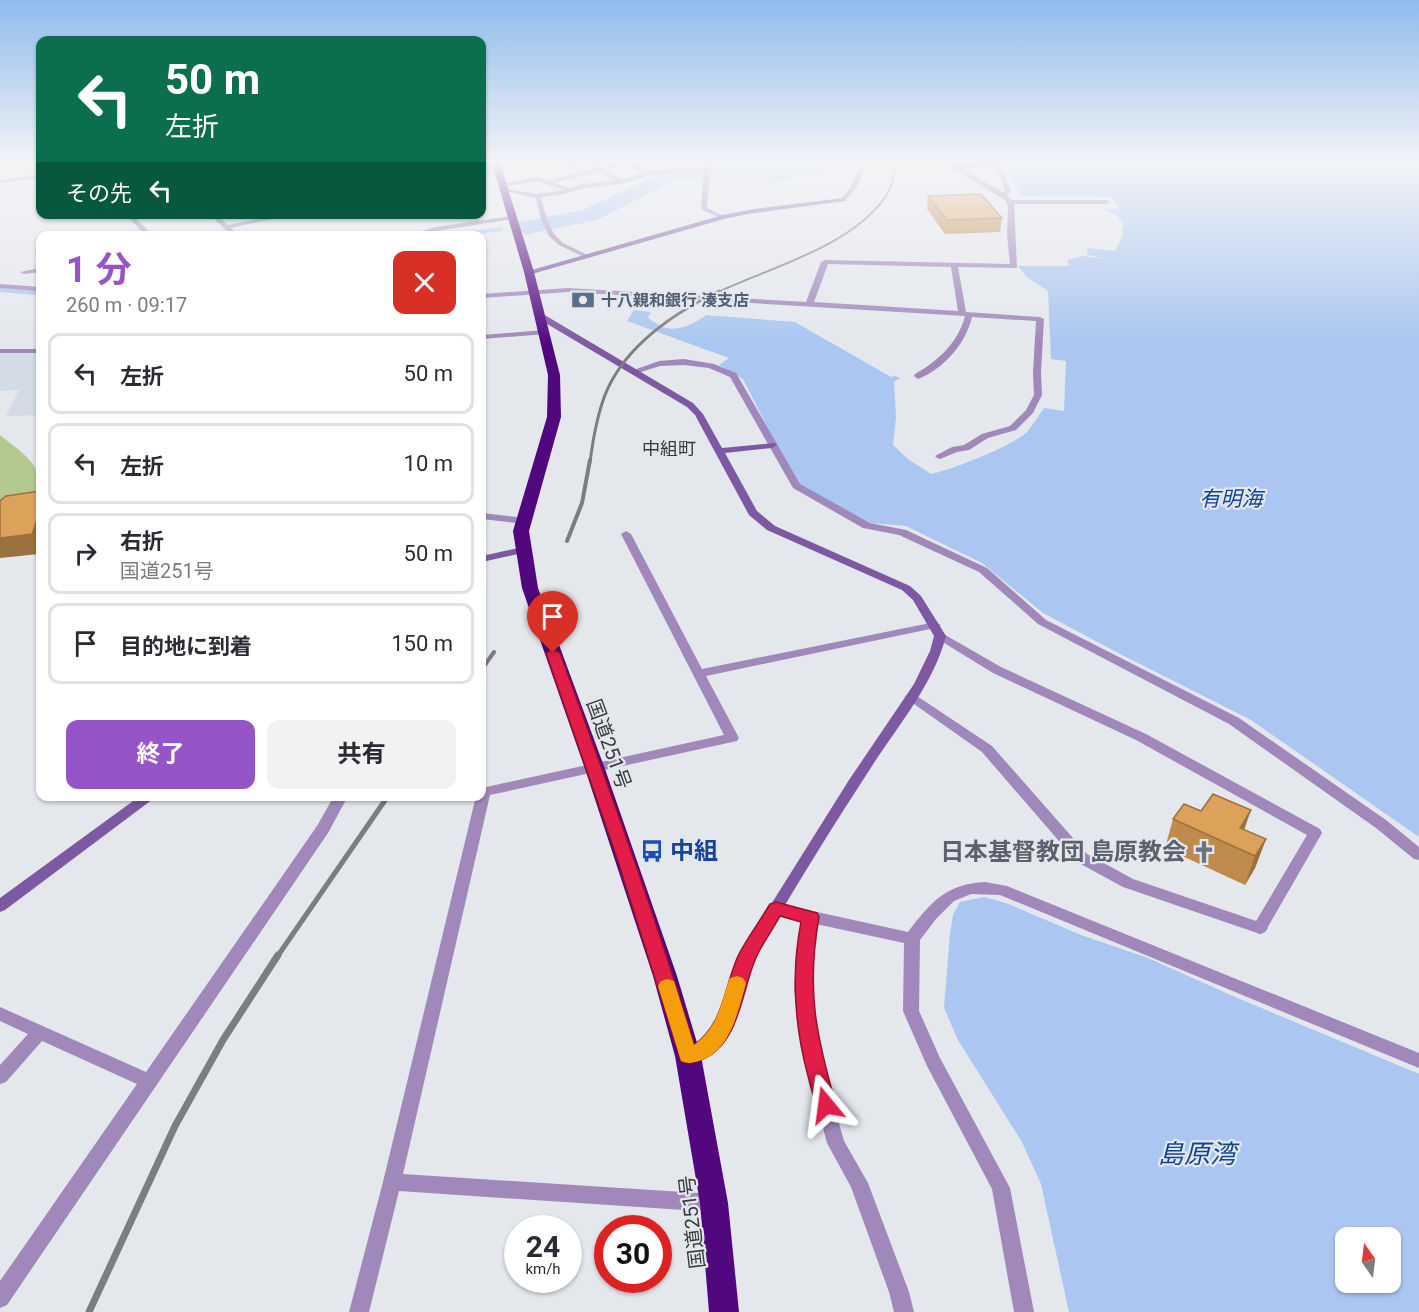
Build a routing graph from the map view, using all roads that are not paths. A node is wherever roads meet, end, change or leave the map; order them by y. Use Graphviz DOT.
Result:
graph roads {
  1 [pos="220,221"];
  2 [pos="256,221"];
  3 [pos="487,221"];
  4 [pos="512,221"];
  5 [pos="545,221"];
  6 [pos="709,221"];
  7 [pos="1011,221"];
  8 [pos="474,223"];
  9 [pos="227,227"];
  10 [pos="231,231"];
  11 [pos="434,231"];
  12 [pos="588,257"];
  13 [pos="954,264"];
  14 [pos="36,270"];
  15 [pos="24,272"];
  16 [pos="529,272"];
  17 [pos="0,286"];
  18 [pos="36,289"];
  19 [pos="534,293"];
  20 [pos="486,296"];
  21 [pos="809,304"];
  22 [pos="966,315"];
  23 [pos="542,324"];
  24 [pos="486,336"];
  25 [pos="0,351"];
  26 [pos="36,351"];
  27 [pos="635,371"];
  28 [pos="918,376"];
  29 [pos="772,445"];
  30 [pos="720,451"];
  31 [pos="940,456"];
  32 [pos="486,516"];
  33 [pos="524,521"];
  34 [pos="626,534"];
  35 [pos="523,550"];
  36 [pos="486,558"];
  37 [pos="937,631"];
  38 [pos="698,674"];
  39 [pos="911,696"];
  40 [pos="595,769"];
  41 [pos="486,792"];
  42 [pos="143,801"];
  43 [pos="337,801"];
  44 [pos="482,801"];
  45 [pos="1419,855"];
  46 [pos="0,906"];
  47 [pos="776,909"];
  48 [pos="810,917"];
  49 [pos="912,939"];
  50 [pos="0,1014"];
  51 [pos="40,1032"];
  52 [pos="688,1056"];
  53 [pos="1419,1061"];
  54 [pos="0,1077"];
  55 [pos="150,1082"];
  56 [pos="392,1182"];
  57 [pos="714,1203"];
  58 [pos="0,1298"];
  59 [pos="359,1312"];
  60 [pos="724,1312"];
  61 [pos="904,1312"];
  62 [pos="1024,1312"];
  1 -- 9 [label="street"];
  2 -- 9 [label="street"];
  3 -- 8 [label="street"];
  4 -- 16 [label="highway, 国道251号"];
  5 -- 12 [label="street"];
  6 -- 12 [label="street"];
  7 -- 13 [label="street"];
  8 -- 11 [label="street"];
  9 -- 10 [label="street"];
  12 -- 16 [label="street"];
  13 -- 21 [label="street"];
  13 -- 22 [label="street"];
  14 -- 15 [label="street"];
  16 -- 19 [label="highway, 国道251号"];
  17 -- 18 [label="street"];
  19 -- 20 [label="street"];
  19 -- 21 [label="street"];
  19 -- 23 [label="highway, 国道251号"];
  21 -- 22 [label="street"];
  22 -- 28 [label="street"];
  22 -- 31 [label="street"];
  23 -- 24 [label="street"];
  23 -- 27 [label="street"];
  23 -- 33 [label="highway, 国道251号"];
  25 -- 26 [label="street"];
  27 -- 29 [label="street"];
  27 -- 30 [label="street"];
  29 -- 30 [label="street"];
  29 -- 45 [label="street"];
  30 -- 37 [label="street"];
  32 -- 33 [label="street"];
  33 -- 35 [label="highway, 国道251号"];
  34 -- 38 [label="street"];
  35 -- 36 [label="street"];
  35 -- 40 [label="highway, 国道251号"];
  37 -- 38 [label="street"];
  37 -- 39 [label="street"];
  37 -- 39 [label="street"];
  38 -- 40 [label="street"];
  39 -- 47 [label="street"];
  40 -- 41 [label="street"];
  40 -- 52 [label="highway, 国道251号"];
  42 -- 46 [label="street"];
  43 -- 55 [label="street"];
  44 -- 56 [label="street"];
  47 -- 48 [label="street"];
  47 -- 52 [label="street"];
  48 -- 49 [label="street"];
  48 -- 61 [label="street"];
  49 -- 53 [label="street"];
  49 -- 62 [label="street"];
  50 -- 51 [label="street"];
  51 -- 54 [label="street"];
  51 -- 55 [label="street"];
  52 -- 57 [label="highway, 国道251号"];
  55 -- 58 [label="street"];
  56 -- 57 [label="street"];
  56 -- 59 [label="street"];
  57 -- 60 [label="highway, 国道251号"];
}
